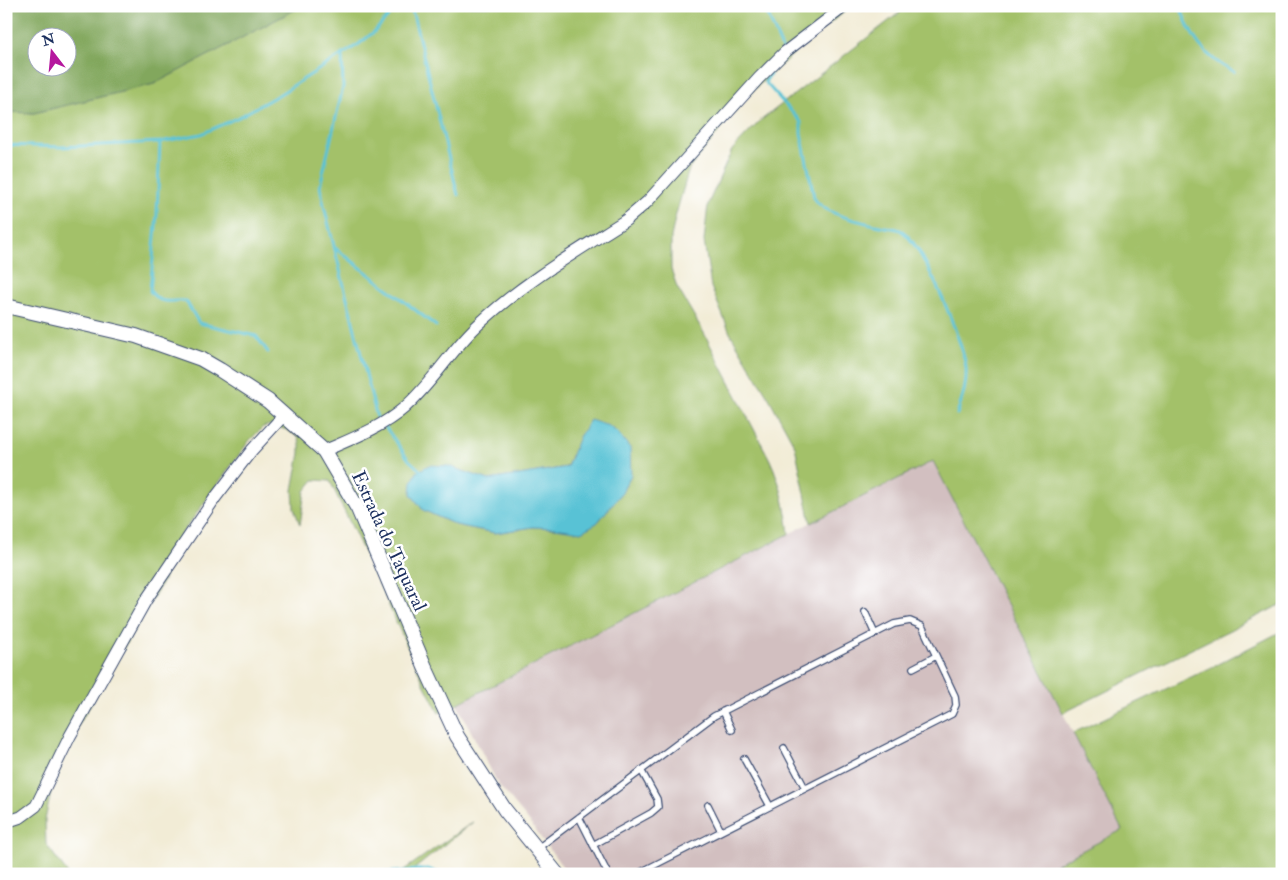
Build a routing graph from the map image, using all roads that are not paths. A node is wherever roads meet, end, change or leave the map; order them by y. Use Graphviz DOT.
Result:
graph roads {
  1 [pos="845,6"];
  2 [pos="6,306"];
  3 [pos="284,415"];
  4 [pos="324,452"];
  5 [pos="865,612"];
  6 [pos="875,634"];
  7 [pos="936,656"];
  8 [pos="913,668"];
  9 [pos="723,710"];
  10 [pos="732,730"];
  11 [pos="784,748"];
  12 [pos="744,759"];
  13 [pos="642,770"];
  14 [pos="805,788"];
  15 [pos="708,805"];
  16 [pos="770,806"];
  17 [pos="579,817"];
  18 [pos="6,822"];
  19 [pos="722,831"];
  20 [pos="593,845"];
  21 [pos="538,848"];
  22 [pos="557,874"];
  23 [pos="608,874"];
  24 [pos="637,874"];
  1 -- 4 [label="street"];
  2 -- 3 [label="street, Estrada do Taquaral"];
  3 -- 4 [label="street, Estrada do Taquaral"];
  3 -- 18 [label="street"];
  4 -- 21 [label="street, Estrada do Taquaral"];
  5 -- 6 [label="lane"];
  6 -- 7 [label="lane"];
  6 -- 9 [label="lane"];
  7 -- 8 [label="lane"];
  7 -- 14 [label="lane"];
  9 -- 10 [label="lane"];
  9 -- 13 [label="lane"];
  11 -- 14 [label="lane"];
  12 -- 16 [label="lane"];
  13 -- 17 [label="lane"];
  13 -- 20 [label="lane"];
  14 -- 16 [label="lane"];
  15 -- 19 [label="lane"];
  16 -- 19 [label="lane"];
  17 -- 20 [label="lane"];
  17 -- 21 [label="lane"];
  19 -- 24 [label="lane"];
  20 -- 23 [label="lane"];
  21 -- 22 [label="street, Estrada do Taquaral"];
}
